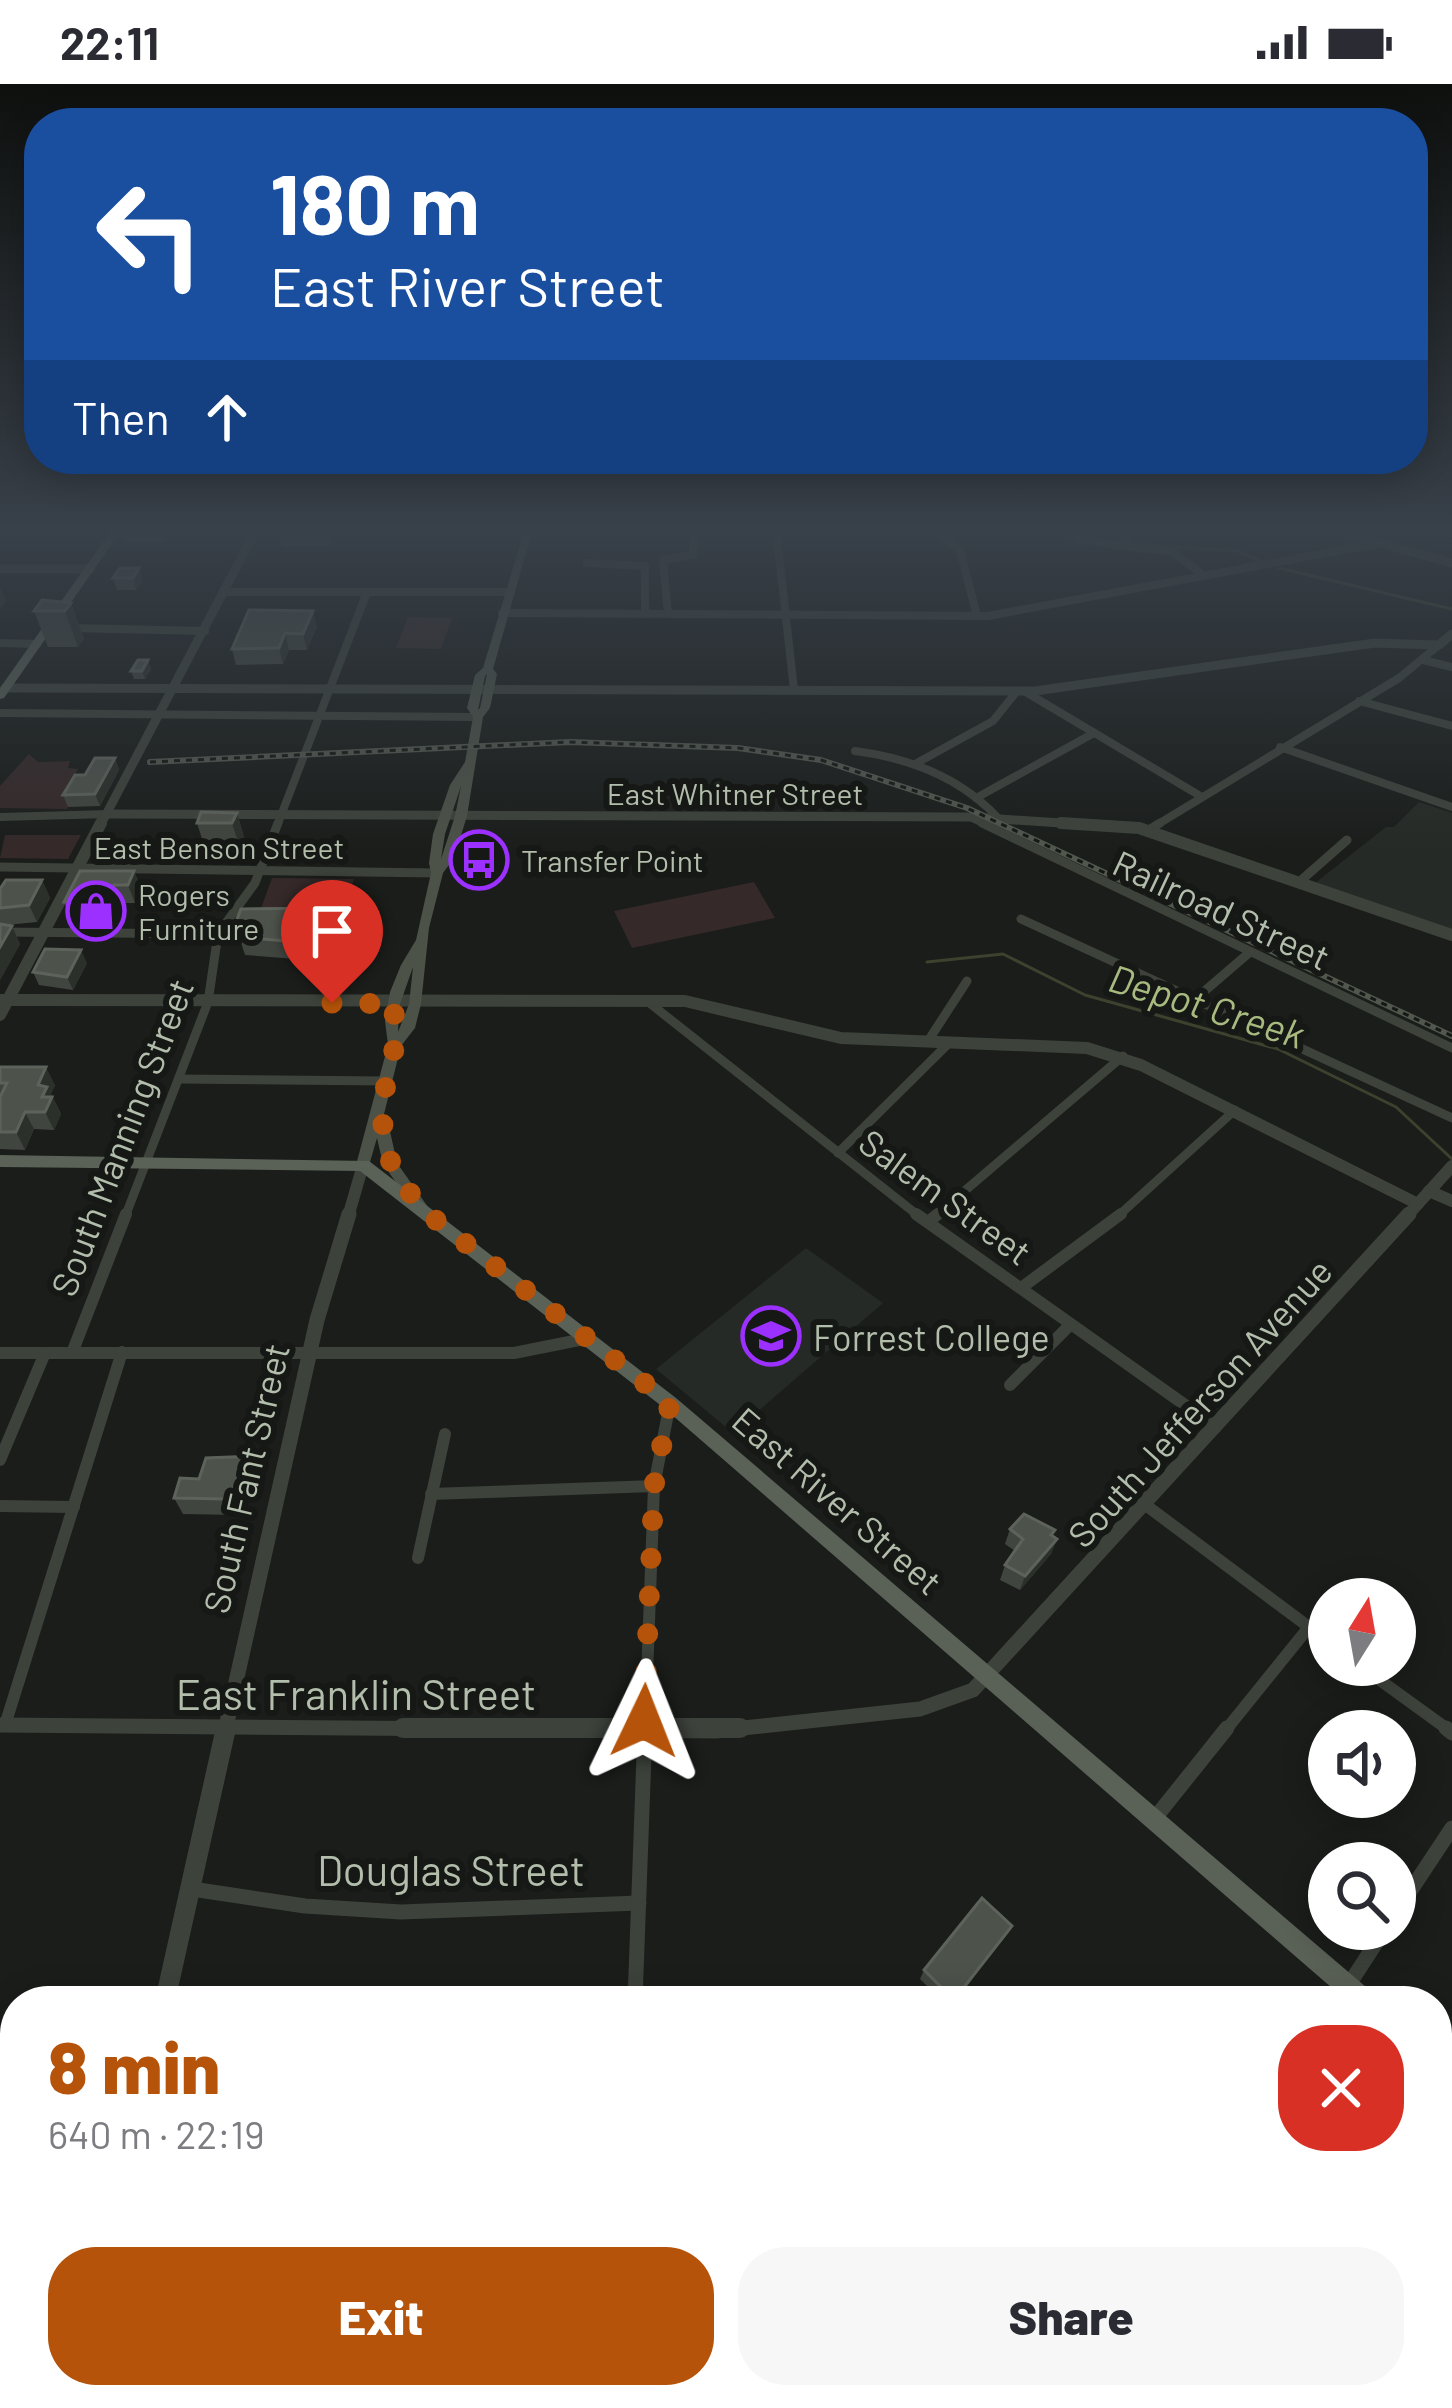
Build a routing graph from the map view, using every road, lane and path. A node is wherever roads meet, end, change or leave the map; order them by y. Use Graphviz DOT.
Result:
graph roads {
  1 [pos="42,636"];
  2 [pos="202,636"];
  3 [pos="349,636"];
  4 [pos="496,636"];
  5 [pos="788,636"];
  6 [pos="1449,636"];
  7 [pos="0,643"];
  8 [pos="37,644"];
  9 [pos="1438,645"];
  10 [pos="1423,660"];
  11 [pos="1452,667"];
  12 [pos="329,688"];
  13 [pos="483,688"];
  14 [pos="174,689"];
  15 [pos="2,690"];
  16 [pos="794,690"];
  17 [pos="1020,691"];
  18 [pos="1359,701"];
  19 [pos="0,713"];
  20 [pos="161,715"];
  21 [pos="320,716"];
  22 [pos="478,717"];
  23 [pos="1452,726"];
  24 [pos="1094,733"];
  25 [pos="1280,747"];
  26 [pos="855,751"];
  27 [pos="468,764"];
  28 [pos="915,764"];
  29 [pos="1202,797"];
  30 [pos="976,798"];
  31 [pos="1452,807"];
  32 [pos="109,814"];
  33 [pos="282,815"];
  34 [pos="446,816"];
  35 [pos="461,816"];
  36 [pos="0,817"];
  37 [pos="970,818"];
  38 [pos="998,818"];
  39 [pos="1147,831"];
  40 [pos="1347,840"];
  41 [pos="0,867"];
  42 [pos="80,870"];
  43 [pos="260,872"];
  44 [pos="437,873"];
  45 [pos="1298,883"];
  46 [pos="1021,919"];
  47 [pos="0,932"];
  48 [pos="46,932"];
  49 [pos="218,934"];
  50 [pos="1452,935"];
  51 [pos="420,943"];
  52 [pos="1250,952"];
  53 [pos="967,982"];
  54 [pos="4,1000"];
  55 [pos="647,1001"];
  56 [pos="1193,1001"];
  57 [pos="208,1002"];
  58 [pos="397,1004"];
  59 [pos="415,1004"];
  60 [pos="0,1016"];
  61 [pos="928,1041"];
  62 [pos="950,1042"];
  63 [pos="395,1045"];
  64 [pos="1452,1048"];
  65 [pos="1123,1056"];
  66 [pos="179,1079"];
  67 [pos="386,1081"];
  68 [pos="381,1107"];
  69 [pos="1235,1110"];
  70 [pos="1452,1118"];
  71 [pos="838,1154"];
  72 [pos="0,1161"];
  73 [pos="146,1162"];
  74 [pos="362,1165"];
  75 [pos="1452,1166"];
  76 [pos="1424,1197"];
  77 [pos="1452,1201"];
  78 [pos="423,1210"];
  79 [pos="928,1222"];
  80 [pos="1021,1288"];
  81 [pos="1070,1325"];
  82 [pos="590,1338"];
  83 [pos="122,1352"];
  84 [pos="311,1352"];
  85 [pos="0,1353"];
  86 [pos="45,1353"];
  87 [pos="72,1353"];
  88 [pos="1010,1385"];
  89 [pos="670,1403"];
  90 [pos="1217,1428"];
  91 [pos="445,1434"];
  92 [pos="0,1460"];
  93 [pos="654,1486"];
  94 [pos="431,1494"];
  95 [pos="0,1505"];
  96 [pos="1147,1506"];
  97 [pos="74,1507"];
  98 [pos="418,1558"];
  99 [pos="1308,1626"];
  100 [pos="1308,1628"];
  101 [pos="989,1677"];
  102 [pos="1388,1686"];
  103 [pos="3,1725"];
  104 [pos="225,1726"];
  105 [pos="1452,1733"];
  106 [pos="644,1734"];
  107 [pos="1155,1818"];
  108 [pos="1452,1828"];
  109 [pos="1416,1882"];
  110 [pos="191,1889"];
  111 [pos="639,1903"];
  112 [pos="1371,1950"];
  113 [pos="168,1986"];
  114 [pos="636,1986"];
  115 [pos="1348,1986"];
  1 -- 8 [label="main road"];
  2 -- 14 [label="street"];
  3 -- 12 [label="street, South Manning Street"];
  4 -- 13 [label="main road"];
  5 -- 16 [label="street"];
  6 -- 9 [label="street"];
  7 -- 8 [label="street"];
  8 -- 15 [label="main road"];
  9 -- 10 [label="street"];
  9 -- 17 [label="street"];
  10 -- 11 [label="street"];
  10 -- 18 [label="street"];
  12 -- 13 [label="street"];
  12 -- 14 [label="street"];
  12 -- 21 [label="street, South Manning Street"];
  13 -- 16 [label="street"];
  13 -- 22 [label="main road"];
  14 -- 15 [label="street"];
  14 -- 20 [label="street"];
  16 -- 17 [label="street"];
  17 -- 24 [label="street"];
  17 -- 28 [label="street"];
  18 -- 23 [label="street"];
  18 -- 25 [label="street"];
  19 -- 20 [label="street"];
  20 -- 21 [label="street"];
  20 -- 32 [label="street"];
  21 -- 22 [label="street"];
  21 -- 33 [label="street, South Manning Street"];
  22 -- 27 [label="main road"];
  24 -- 29 [label="street"];
  24 -- 30 [label="street"];
  25 -- 29 [label="street"];
  25 -- 31 [label="street"];
  26 -- 28 [label="street"];
  27 -- 34 [label="main road, South Fant Street"];
  27 -- 35 [label="main road, South Fant Street"];
  28 -- 30 [label="street"];
  29 -- 39 [label="street"];
  30 -- 38 [label="street"];
  32 -- 33 [label="street, East Whitner Street"];
  32 -- 36 [label="street, East Whitner Street"];
  32 -- 42 [label="street"];
  33 -- 34 [label="street, East Whitner Street"];
  33 -- 43 [label="street, South Manning Street"];
  34 -- 35 [label="street, East Whitner Street"];
  34 -- 44 [label="main road, South Fant Street"];
  35 -- 37 [label="street, East Whitner Street"];
  35 -- 44 [label="main road, South Fant Street"];
  37 -- 38 [label="street, East Whitner Street"];
  37 -- 52 [label="street, Railroad Street"];
  38 -- 39 [label="street, East Whitner Street"];
  39 -- 45 [label="street, East Whitner Street"];
  40 -- 45 [label="street"];
  41 -- 42 [label="street, East Benson Street"];
  42 -- 43 [label="street, East Benson Street"];
  42 -- 48 [label="street"];
  43 -- 44 [label="street, East Benson Street"];
  43 -- 49 [label="street, South Manning Street"];
  44 -- 51 [label="main road, South Fant Street"];
  45 -- 50 [label="street, East Whitner Street"];
  46 -- 56 [label="street"];
  47 -- 48 [label="street"];
  48 -- 49 [label="street"];
  48 -- 54 [label="street"];
  49 -- 57 [label="street, South Manning Street"];
  51 -- 58 [label="main road, South Fant Street"];
  51 -- 59 [label="main road, South Fant Street"];
  52 -- 56 [label="street"];
  52 -- 64 [label="street, Railroad Street"];
  53 -- 61 [label="street"];
  54 -- 57 [label="street"];
  54 -- 60 [label="street"];
  55 -- 59 [label="street"];
  55 -- 61 [label="street"];
  55 -- 71 [label="street, Salem Street"];
  56 -- 70 [label="street"];
  57 -- 58 [label="street"];
  57 -- 66 [label="street, South Manning Street"];
  58 -- 59 [label="street"];
  58 -- 63 [label="main road, South Fant Street"];
  59 -- 63 [label="main road, South Fant Street"];
  61 -- 62 [label="street"];
  62 -- 65 [label="street"];
  62 -- 71 [label="street"];
  63 -- 67 [label="main road, South Fant Street"];
  65 -- 69 [label="street"];
  65 -- 79 [label="street"];
  66 -- 67 [label="street"];
  66 -- 73 [label="street, South Manning Street"];
  67 -- 68 [label="main road, South Fant Street"];
  68 -- 74 [label="main road, South Fant Street"];
  68 -- 78 [label="main road"];
  69 -- 76 [label="street"];
  69 -- 80 [label="street"];
  71 -- 79 [label="street, Salem Street"];
  72 -- 73 [label="main road"];
  73 -- 74 [label="main road"];
  73 -- 87 [label="street, South Manning Street"];
  74 -- 78 [label="main road, East River Street"];
  74 -- 84 [label="street, South Fant Street"];
  75 -- 76 [label="street, South Jefferson Avenue"];
  76 -- 77 [label="street"];
  76 -- 90 [label="street, South Jefferson Avenue"];
  78 -- 82 [label="main road, East River Street"];
  79 -- 80 [label="street, Salem Street"];
  80 -- 81 [label="street, Salem Street"];
  81 -- 88 [label="street"];
  81 -- 90 [label="street, Salem Street"];
  82 -- 84 [label="street"];
  82 -- 89 [label="main road, East River Street"];
  83 -- 84 [label="street"];
  83 -- 87 [label="street"];
  83 -- 97 [label="street"];
  84 -- 104 [label="street, South Fant Street"];
  85 -- 86 [label="street"];
  86 -- 87 [label="street"];
  86 -- 92 [label="street"];
  89 -- 93 [label="street"];
  89 -- 101 [label="main road, East River Street"];
  90 -- 96 [label="street, South Jefferson Avenue"];
  91 -- 94 [label="street"];
  93 -- 94 [label="street"];
  93 -- 106 [label="street"];
  94 -- 98 [label="street"];
  95 -- 97 [label="street"];
  96 -- 99 [label="street"];
  96 -- 101 [label="street, South Jefferson Avenue"];
  97 -- 103 [label="street"];
  100 -- 107 [label="street"];
  101 -- 106 [label="street, East Franklin Street"];
  101 -- 107 [label="main road, East River Street"];
  102 -- 105 [label="street"];
  103 -- 104 [label="street, East Franklin Street"];
  104 -- 106 [label="street, East Franklin Street"];
  104 -- 110 [label="street, South Fant Street"];
  106 -- 111 [label="street"];
  107 -- 115 [label="main road, East River Street"];
  108 -- 109 [label="street"];
  110 -- 111 [label="street, Douglas Street"];
  110 -- 113 [label="street, South Fant Street"];
  111 -- 114 [label="street"];
  112 -- 115 [label="street"];
}
